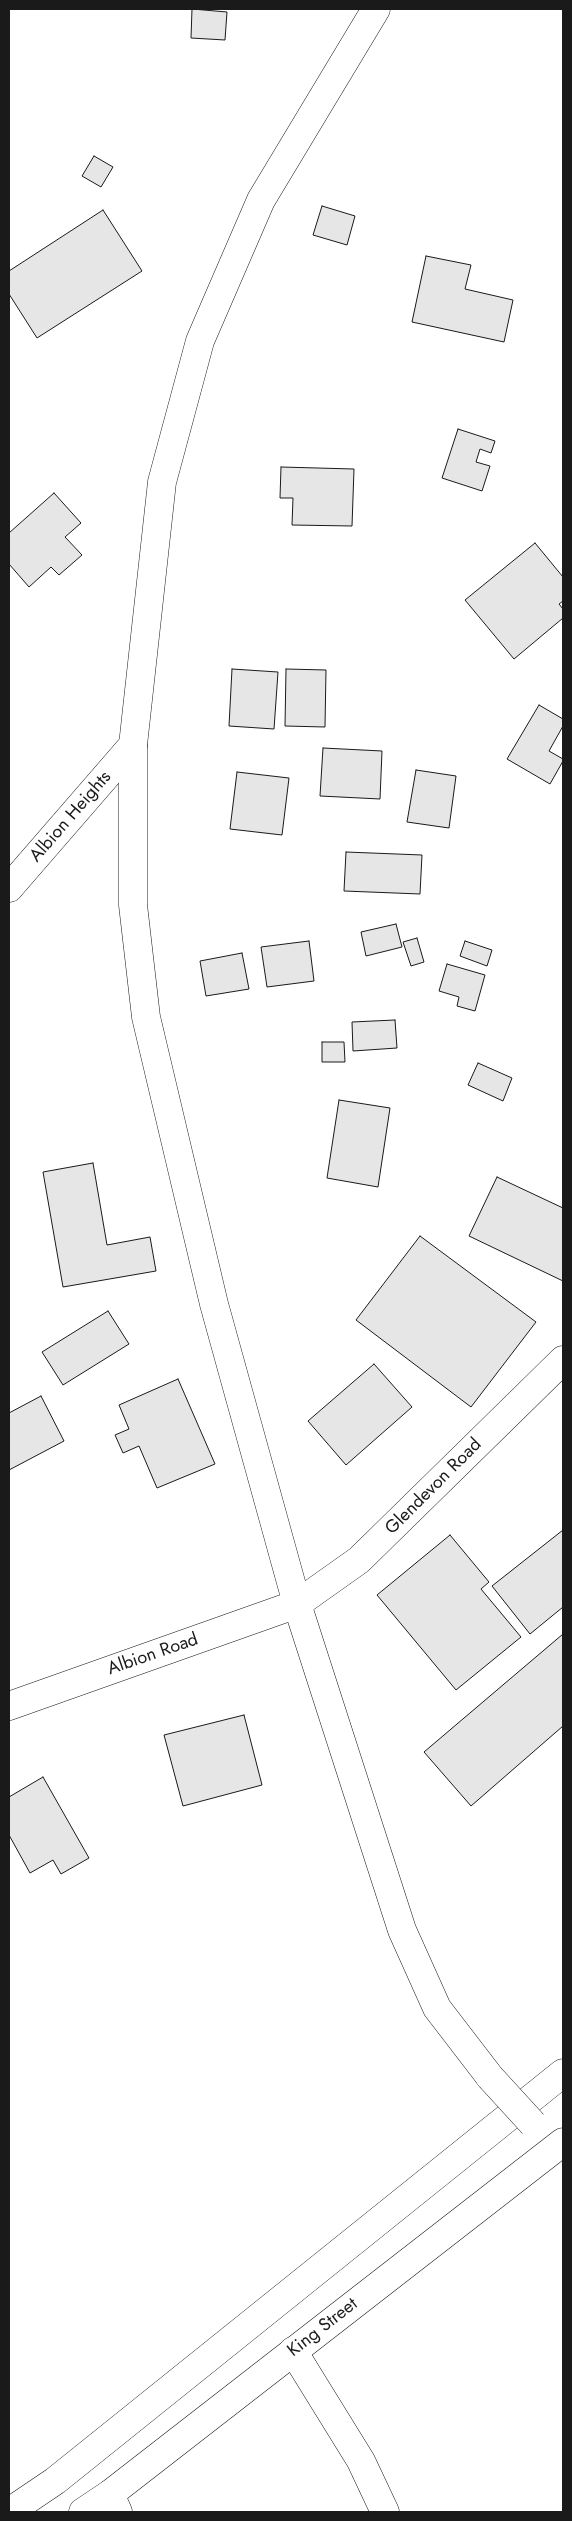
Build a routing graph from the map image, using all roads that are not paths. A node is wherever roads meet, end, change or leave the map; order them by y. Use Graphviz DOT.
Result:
graph roads {
  1 [pos="376,9"];
  2 [pos="133,745"];
  3 [pos="9,888"];
  4 [pos="563,1360"];
  5 [pos="297,1604"];
  6 [pos="9,1706"];
  7 [pos="563,2074"];
  8 [pos="563,2142"];
  9 [pos="294,2351"];
  10 [pos="114,2503"];
  11 [pos="9,2512"];
  12 [pos="83,2512"];
  13 [pos="385,2512"];
  1 -- 2 [label="street"];
  2 -- 3 [label="street, Albion Heights"];
  2 -- 5 [label="street"];
  4 -- 5 [label="street, Glendevon Road"];
  5 -- 6 [label="street, Albion Road"];
  5 -- 8 [label="street, bridge"];
  7 -- 11 [label="street"];
  8 -- 9 [label="street, King Street"];
  9 -- 10 [label="street, King Street"];
  9 -- 13 [label="street"];
  10 -- 12 [label="street, King Street"];
}
